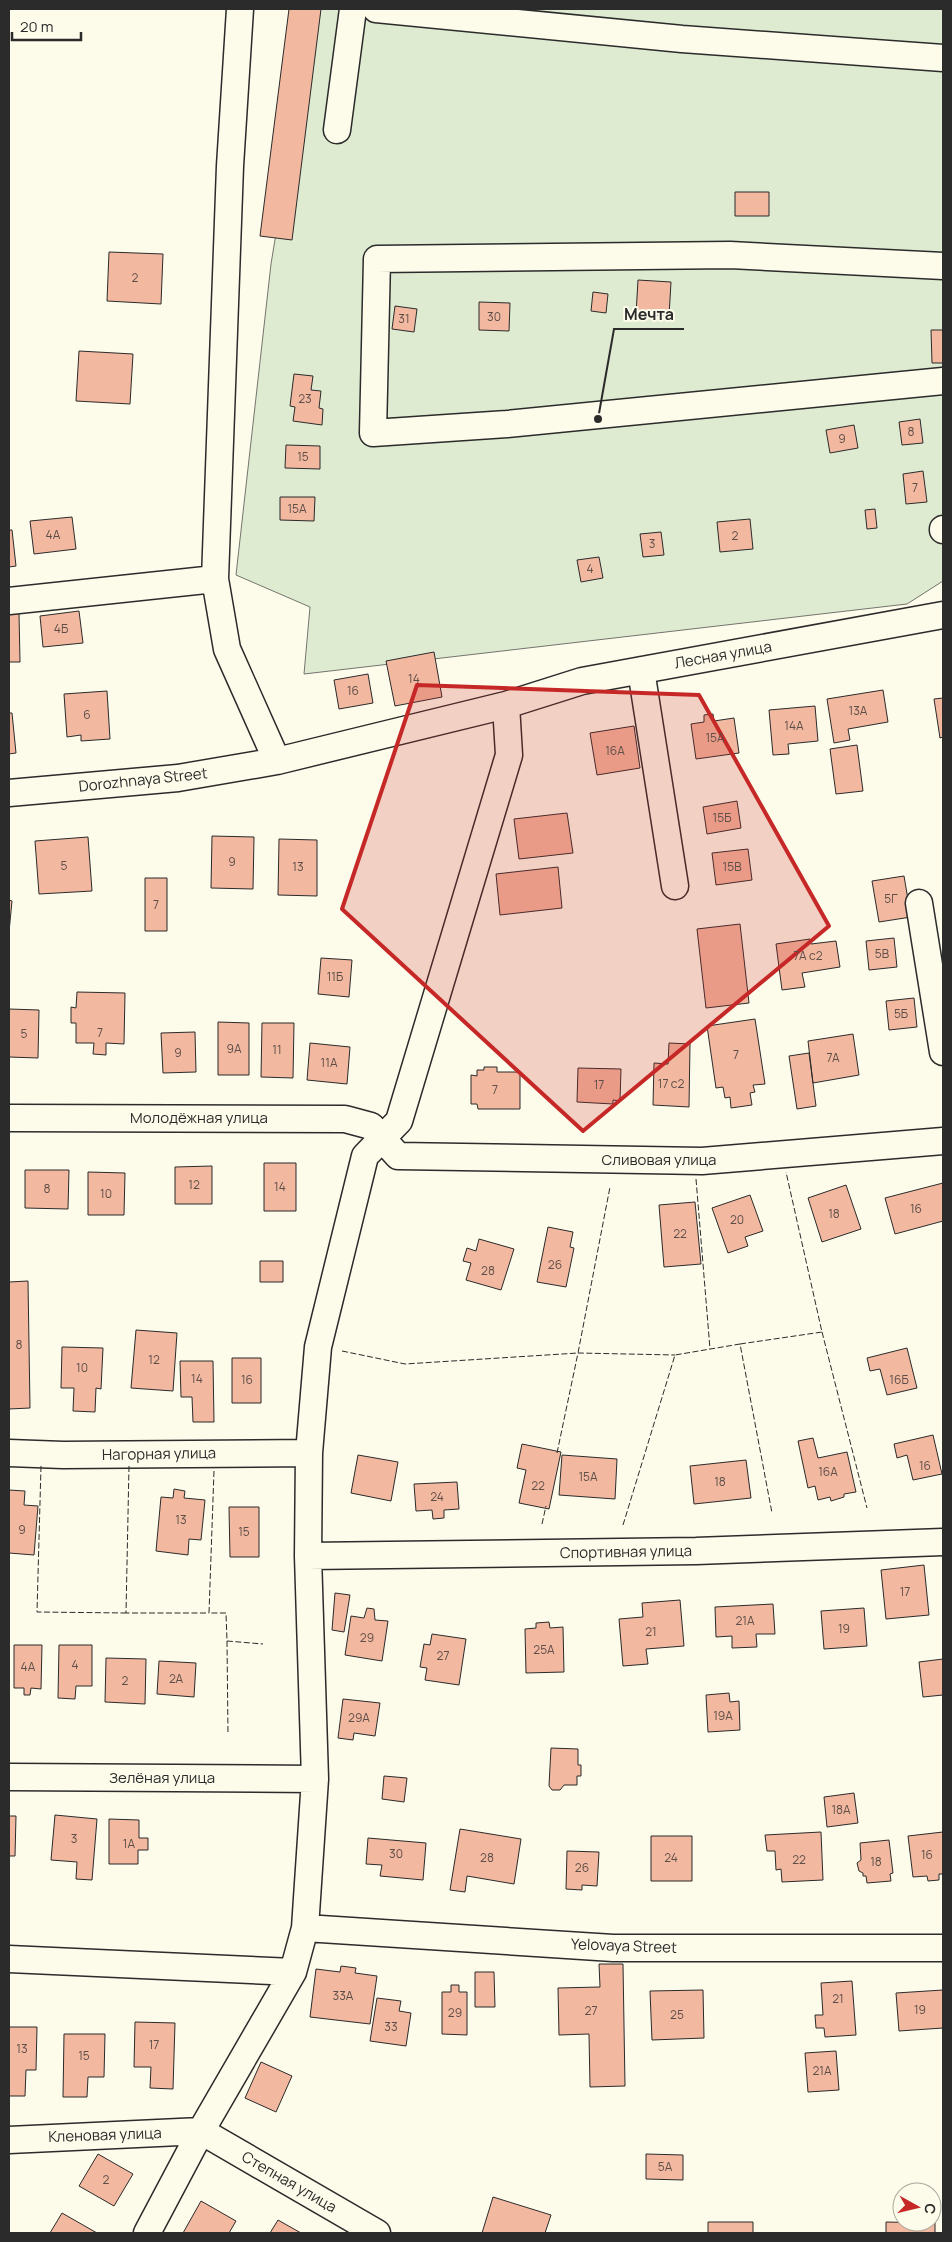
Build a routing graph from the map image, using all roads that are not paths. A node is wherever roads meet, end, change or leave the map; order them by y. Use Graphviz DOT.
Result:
graph roads {
  1 [pos="240,9"];
  2 [pos="353,9"];
  3 [pos="376,9"];
  4 [pos="943,58"];
  5 [pos="337,130"];
  6 [pos="943,266"];
  7 [pos="943,381"];
  8 [pos="215,579"];
  9 [pos="9,601"];
  10 [pos="943,616"];
  11 [pos="641,670"];
  12 [pos="506,705"];
  13 [pos="277,761"];
  14 [pos="9,793"];
  15 [pos="675,886"];
  16 [pos="919,903"];
  17 [pos="943,1052"];
  18 [pos="9,1118"];
  19 [pos="382,1139"];
  20 [pos="943,1141"];
  21 [pos="9,1453"];
  22 [pos="309,1453"];
  23 [pos="943,1542"];
  24 [pos="308,1556"];
  25 [pos="9,1777"];
  26 [pos="316,1779"];
  27 [pos="305,1928"];
  28 [pos="943,1948"];
  29 [pos="9,1959"];
  30 [pos="292,1972"];
  31 [pos="201,2131"];
  32 [pos="9,2140"];
  33 [pos="147,2233"];
  34 [pos="377,2233"];
  1 -- 8 [label="street"];
  2 -- 5 [label="street"];
  3 -- 4 [label="street"];
  6 -- 7 [label="street"];
  8 -- 9 [label="street"];
  8 -- 13 [label="street"];
  10 -- 11 [label="street, Лесная улица"];
  11 -- 12 [label="street, Лесная улица"];
  11 -- 15 [label="street"];
  12 -- 13 [label="street, Dorozhnaya Street"];
  12 -- 19 [label="street"];
  13 -- 14 [label="street, Dorozhnaya Street"];
  16 -- 17 [label="street"];
  18 -- 19 [label="street, Молодёжная улица"];
  19 -- 20 [label="street, Сливовая улица"];
  19 -- 22 [label="street"];
  21 -- 22 [label="street, Нагорная улица"];
  22 -- 24 [label="street"];
  23 -- 24 [label="street, Спортивная улица"];
  24 -- 26 [label="street"];
  25 -- 26 [label="street, Зелёная улица"];
  26 -- 27 [label="street"];
  27 -- 28 [label="street, Yelovaya Street"];
  27 -- 30 [label="street"];
  29 -- 30 [label="street"];
  30 -- 31 [label="street"];
  31 -- 32 [label="street, Кленовая улица"];
  31 -- 33 [label="street"];
  31 -- 34 [label="street, Степная улица"];
}
